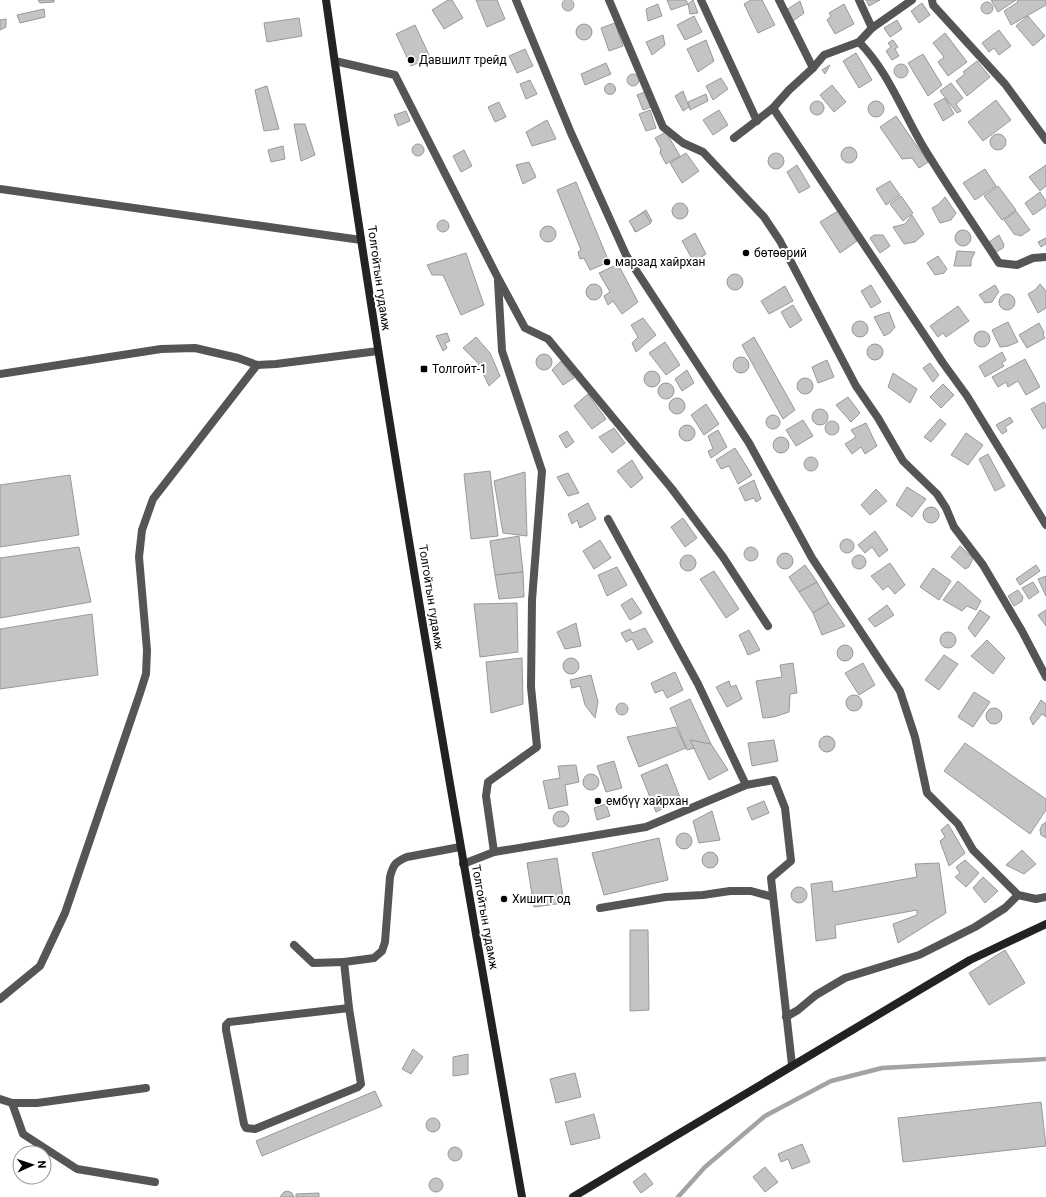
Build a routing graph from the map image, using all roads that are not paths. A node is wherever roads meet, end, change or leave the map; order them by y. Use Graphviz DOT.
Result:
graph roads {
  1 [pos="326,0"];
  2 [pos="516,0"];
  3 [pos="609,0"];
  4 [pos="701,0"];
  5 [pos="779,0"];
  6 [pos="859,0"];
  7 [pos="912,0"];
  8 [pos="932,0"];
  9 [pos="872,28"];
  10 [pos="859,42"];
  11 [pos="334,61"];
  12 [pos="813,68"];
  13 [pos="773,108"];
  14 [pos="757,121"];
  15 [pos="734,138"];
  16 [pos="1046,140"];
  17 [pos="0,189"];
  18 [pos="361,240"];
  19 [pos="1046,257"];
  20 [pos="498,278"];
  21 [pos="378,351"];
  22 [pos="257,365"];
  23 [pos="0,374"];
  24 [pos="608,519"];
  25 [pos="1046,525"];
  26 [pos="768,626"];
  27 [pos="1046,677"];
  28 [pos="746,785"];
  29 [pos="460,847"];
  30 [pos="494,852"];
  31 [pos="463,864"];
  32 [pos="1018,895"];
  33 [pos="773,897"];
  34 [pos="1046,897"];
  35 [pos="600,908"];
  36 [pos="1046,924"];
  37 [pos="294,945"];
  38 [pos="344,962"];
  39 [pos="0,999"];
  40 [pos="349,1008"];
  41 [pos="786,1017"];
  42 [pos="792,1065"];
  43 [pos="146,1088"];
  44 [pos="0,1099"];
  45 [pos="12,1103"];
  46 [pos="155,1182"];
  47 [pos="522,1197"];
  48 [pos="573,1197"];
  1 -- 11 [label="main road, Толгойтын гудамж"];
  2 -- 32 [label="street"];
  3 -- 27 [label="street"];
  4 -- 14 [label="street"];
  5 -- 12 [label="street"];
  6 -- 9 [label="street"];
  7 -- 9 [label="street"];
  8 -- 16 [label="street"];
  9 -- 10 [label="street"];
  10 -- 12 [label="street"];
  10 -- 19 [label="street"];
  11 -- 18 [label="main road, Толгойтын гудамж"];
  11 -- 20 [label="street"];
  12 -- 13 [label="street"];
  13 -- 14 [label="street"];
  13 -- 25 [label="street"];
  14 -- 15 [label="street"];
  17 -- 18 [label="street"];
  18 -- 21 [label="main road, Толгойтын гудамж"];
  20 -- 26 [label="street"];
  20 -- 30 [label="street"];
  21 -- 22 [label="street"];
  21 -- 29 [label="main road, Толгойтын гудамж"];
  22 -- 23 [label="street"];
  22 -- 39 [label="street"];
  24 -- 28 [label="street"];
  28 -- 30 [label="street"];
  28 -- 33 [label="street"];
  29 -- 31 [label="main road, Толгойтын гудамж"];
  29 -- 38 [label="street"];
  30 -- 31 [label="street"];
  31 -- 47 [label="main road, Толгойтын гудамж"];
  32 -- 34 [label="street"];
  32 -- 41 [label="street"];
  33 -- 35 [label="street"];
  33 -- 41 [label="street"];
  36 -- 42 [label="main road"];
  37 -- 38 [label="street"];
  38 -- 40 [label="street"];
  40 -- 40 [label="street"];
  41 -- 42 [label="street"];
  42 -- 48 [label="main road"];
  43 -- 45 [label="street"];
  44 -- 45 [label="street"];
  45 -- 46 [label="street"];
}
